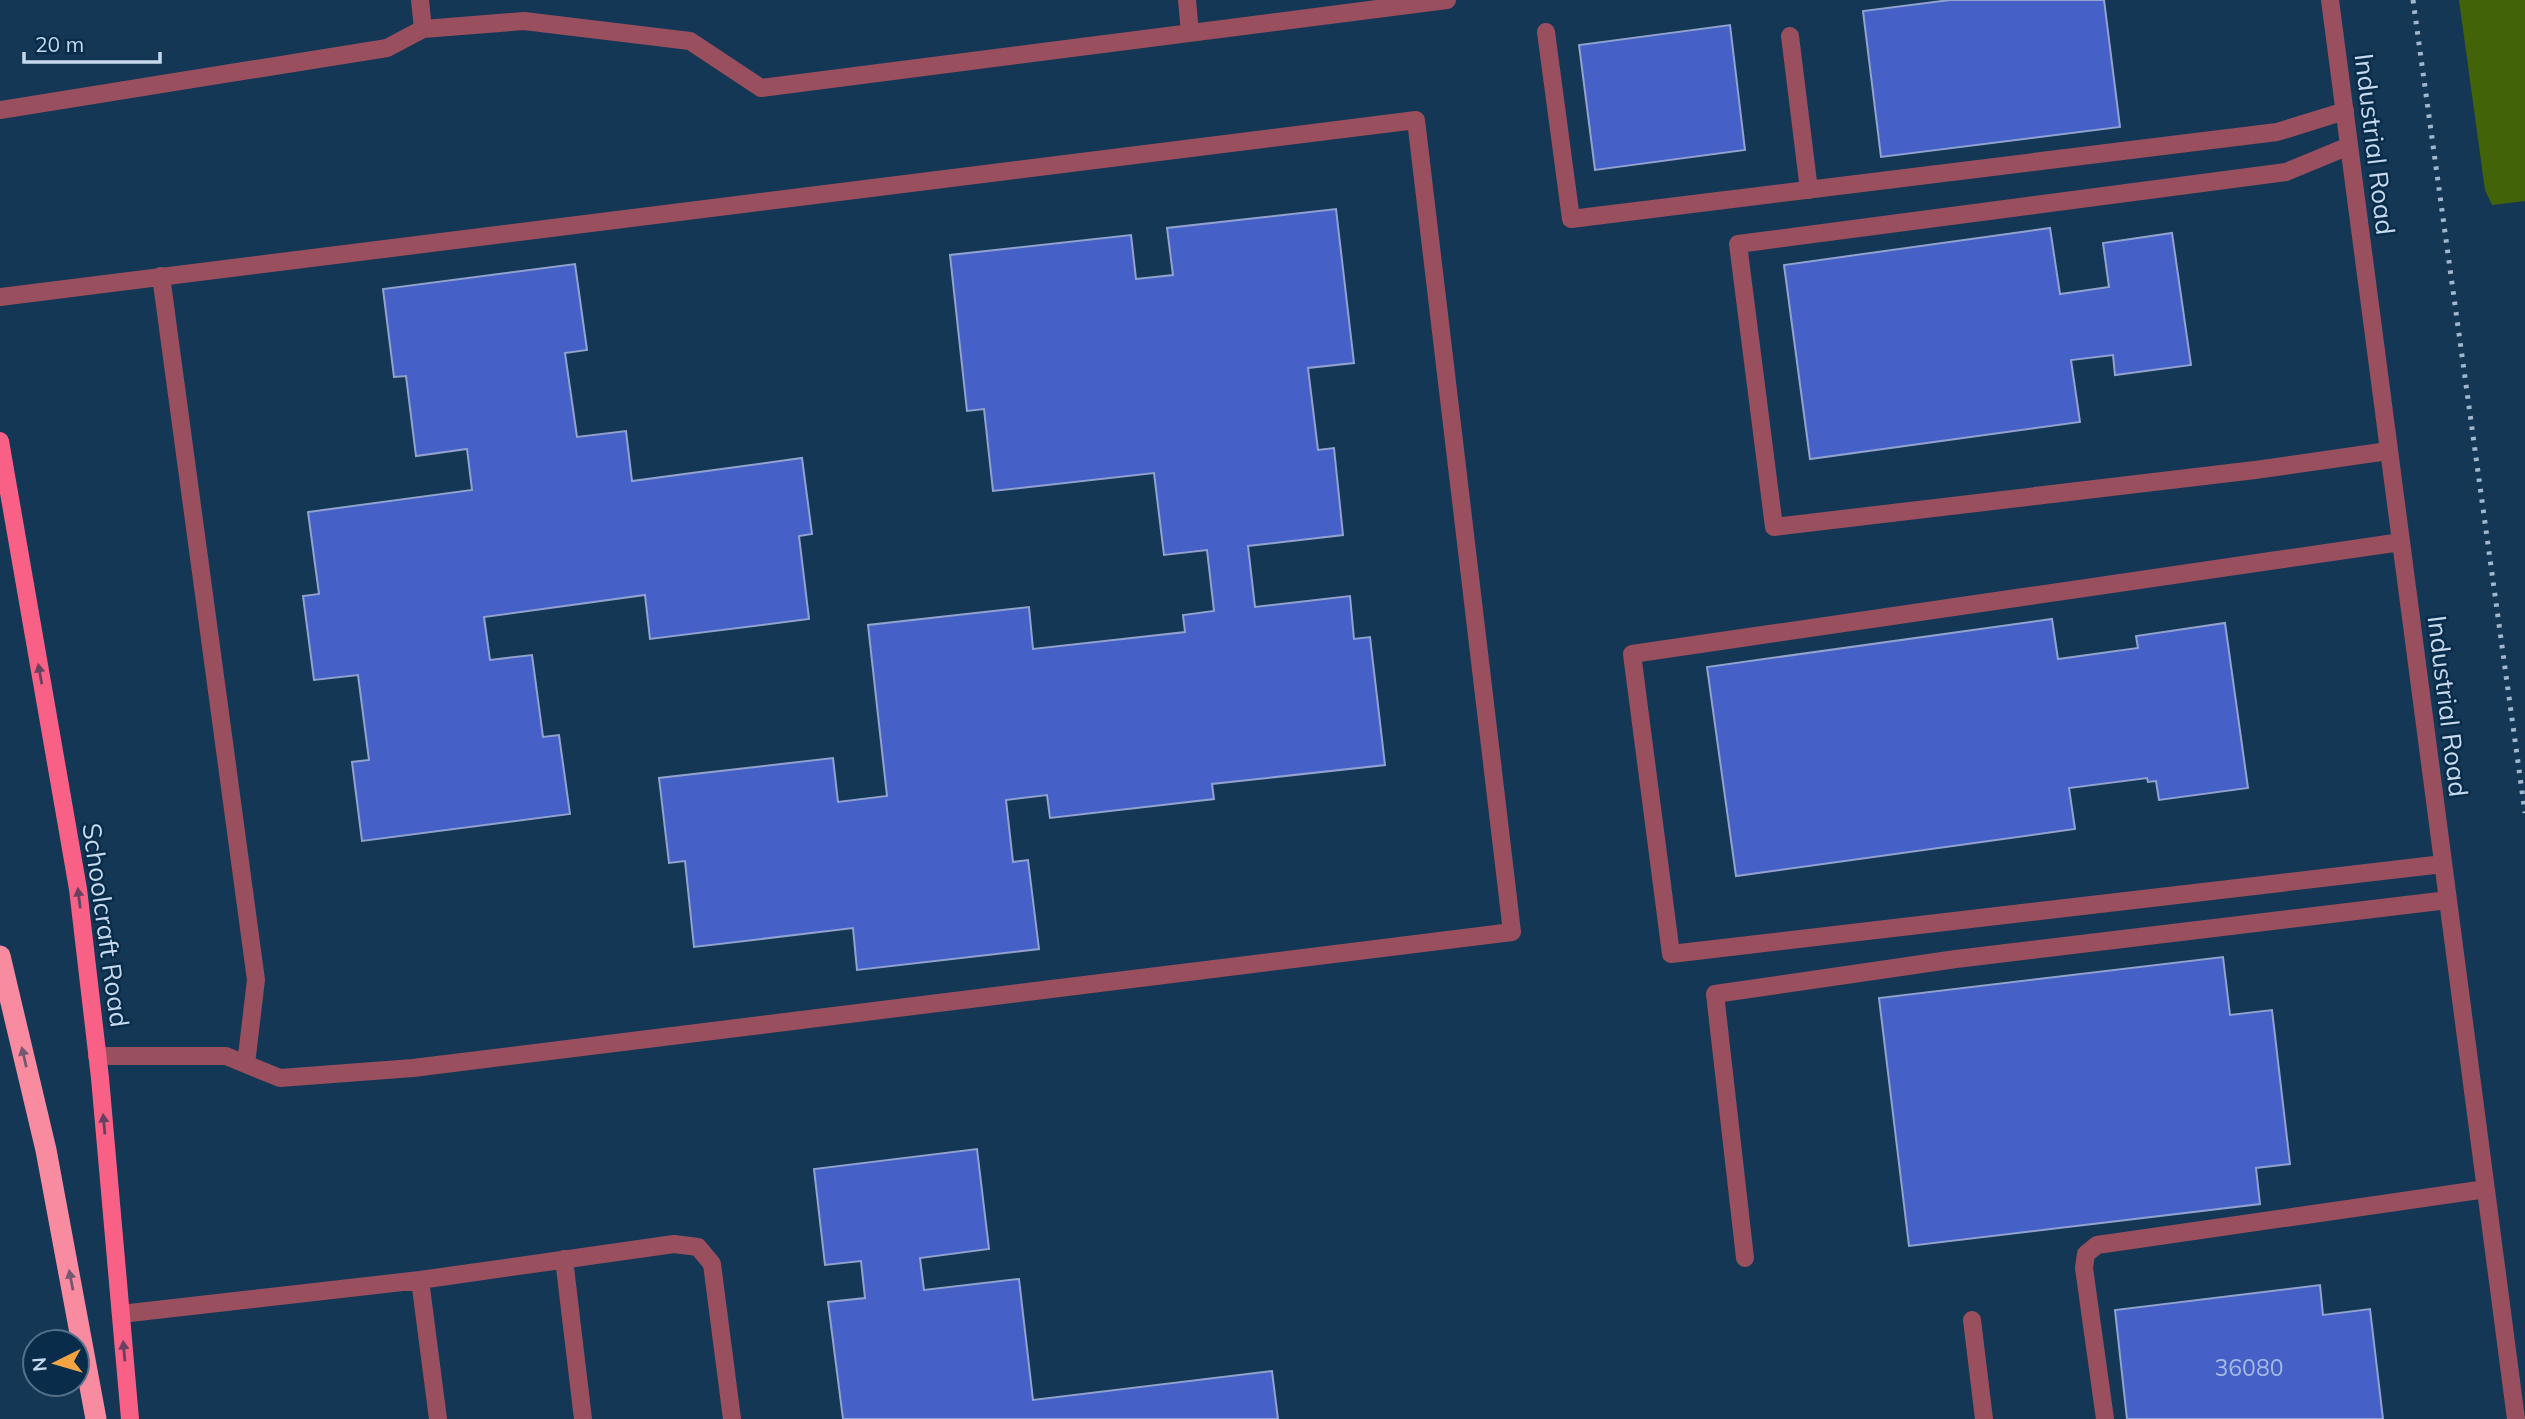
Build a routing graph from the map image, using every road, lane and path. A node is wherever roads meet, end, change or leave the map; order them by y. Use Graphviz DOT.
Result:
graph roads {
  1 [pos="420,0"];
  2 [pos="1186,0"];
  3 [pos="1447,0"];
  4 [pos="2330,0"];
  5 [pos="423,29"];
  6 [pos="1546,32"];
  7 [pos="1190,33"];
  8 [pos="1790,36"];
  9 [pos="0,110"];
  10 [pos="2345,111"];
  11 [pos="2349,146"];
  12 [pos="1809,190"];
  13 [pos="161,276"];
  14 [pos="0,296"];
  15 [pos="0,442"];
  16 [pos="2388,451"];
  17 [pos="2401,542"];
  18 [pos="2442,864"];
  19 [pos="2448,900"];
  20 [pos="0,956"];
  21 [pos="97,1056"];
  22 [pos="246,1064"];
  23 [pos="2486,1189"];
  24 [pos="1745,1258"];
  25 [pos="564,1259"];
  26 [pos="420,1280"];
  27 [pos="121,1314"];
  28 [pos="1972,1320"];
  29 [pos="96,1419"];
  30 [pos="130,1419"];
  31 [pos="438,1419"];
  32 [pos="583,1419"];
  33 [pos="732,1419"];
  34 [pos="1984,1419"];
  35 [pos="2105,1419"];
  36 [pos="2516,1419"];
  1 -- 5 [label="street"];
  2 -- 7 [label="street"];
  3 -- 7 [label="street"];
  4 -- 10 [label="street, Industrial Road"];
  5 -- 7 [label="street"];
  5 -- 9 [label="street"];
  6 -- 12 [label="street"];
  8 -- 12 [label="street"];
  10 -- 11 [label="street, Industrial Road"];
  10 -- 12 [label="street"];
  11 -- 16 [label="street, Industrial Road"];
  11 -- 16 [label="street"];
  13 -- 14 [label="street"];
  13 -- 22 [label="street"];
  13 -- 22 [label="street"];
  21 -- 15 [label="main road, Schoolcraft Road, one-way"];
  16 -- 17 [label="street, Industrial Road"];
  17 -- 18 [label="street, Industrial Road"];
  17 -- 18 [label="street"];
  18 -- 19 [label="street, Industrial Road"];
  19 -- 23 [label="street, Industrial Road"];
  19 -- 24 [label="street"];
  29 -- 20 [label="highway, one-way"];
  21 -- 22 [label="street"];
  27 -- 21 [label="main road, Schoolcraft Road, one-way"];
  23 -- 35 [label="street"];
  23 -- 36 [label="street, Industrial Road"];
  25 -- 26 [label="street"];
  25 -- 32 [label="street"];
  25 -- 33 [label="street"];
  26 -- 27 [label="street"];
  26 -- 31 [label="street"];
  30 -- 27 [label="main road, Schoolcraft Road, one-way"];
  28 -- 34 [label="street"];
}
